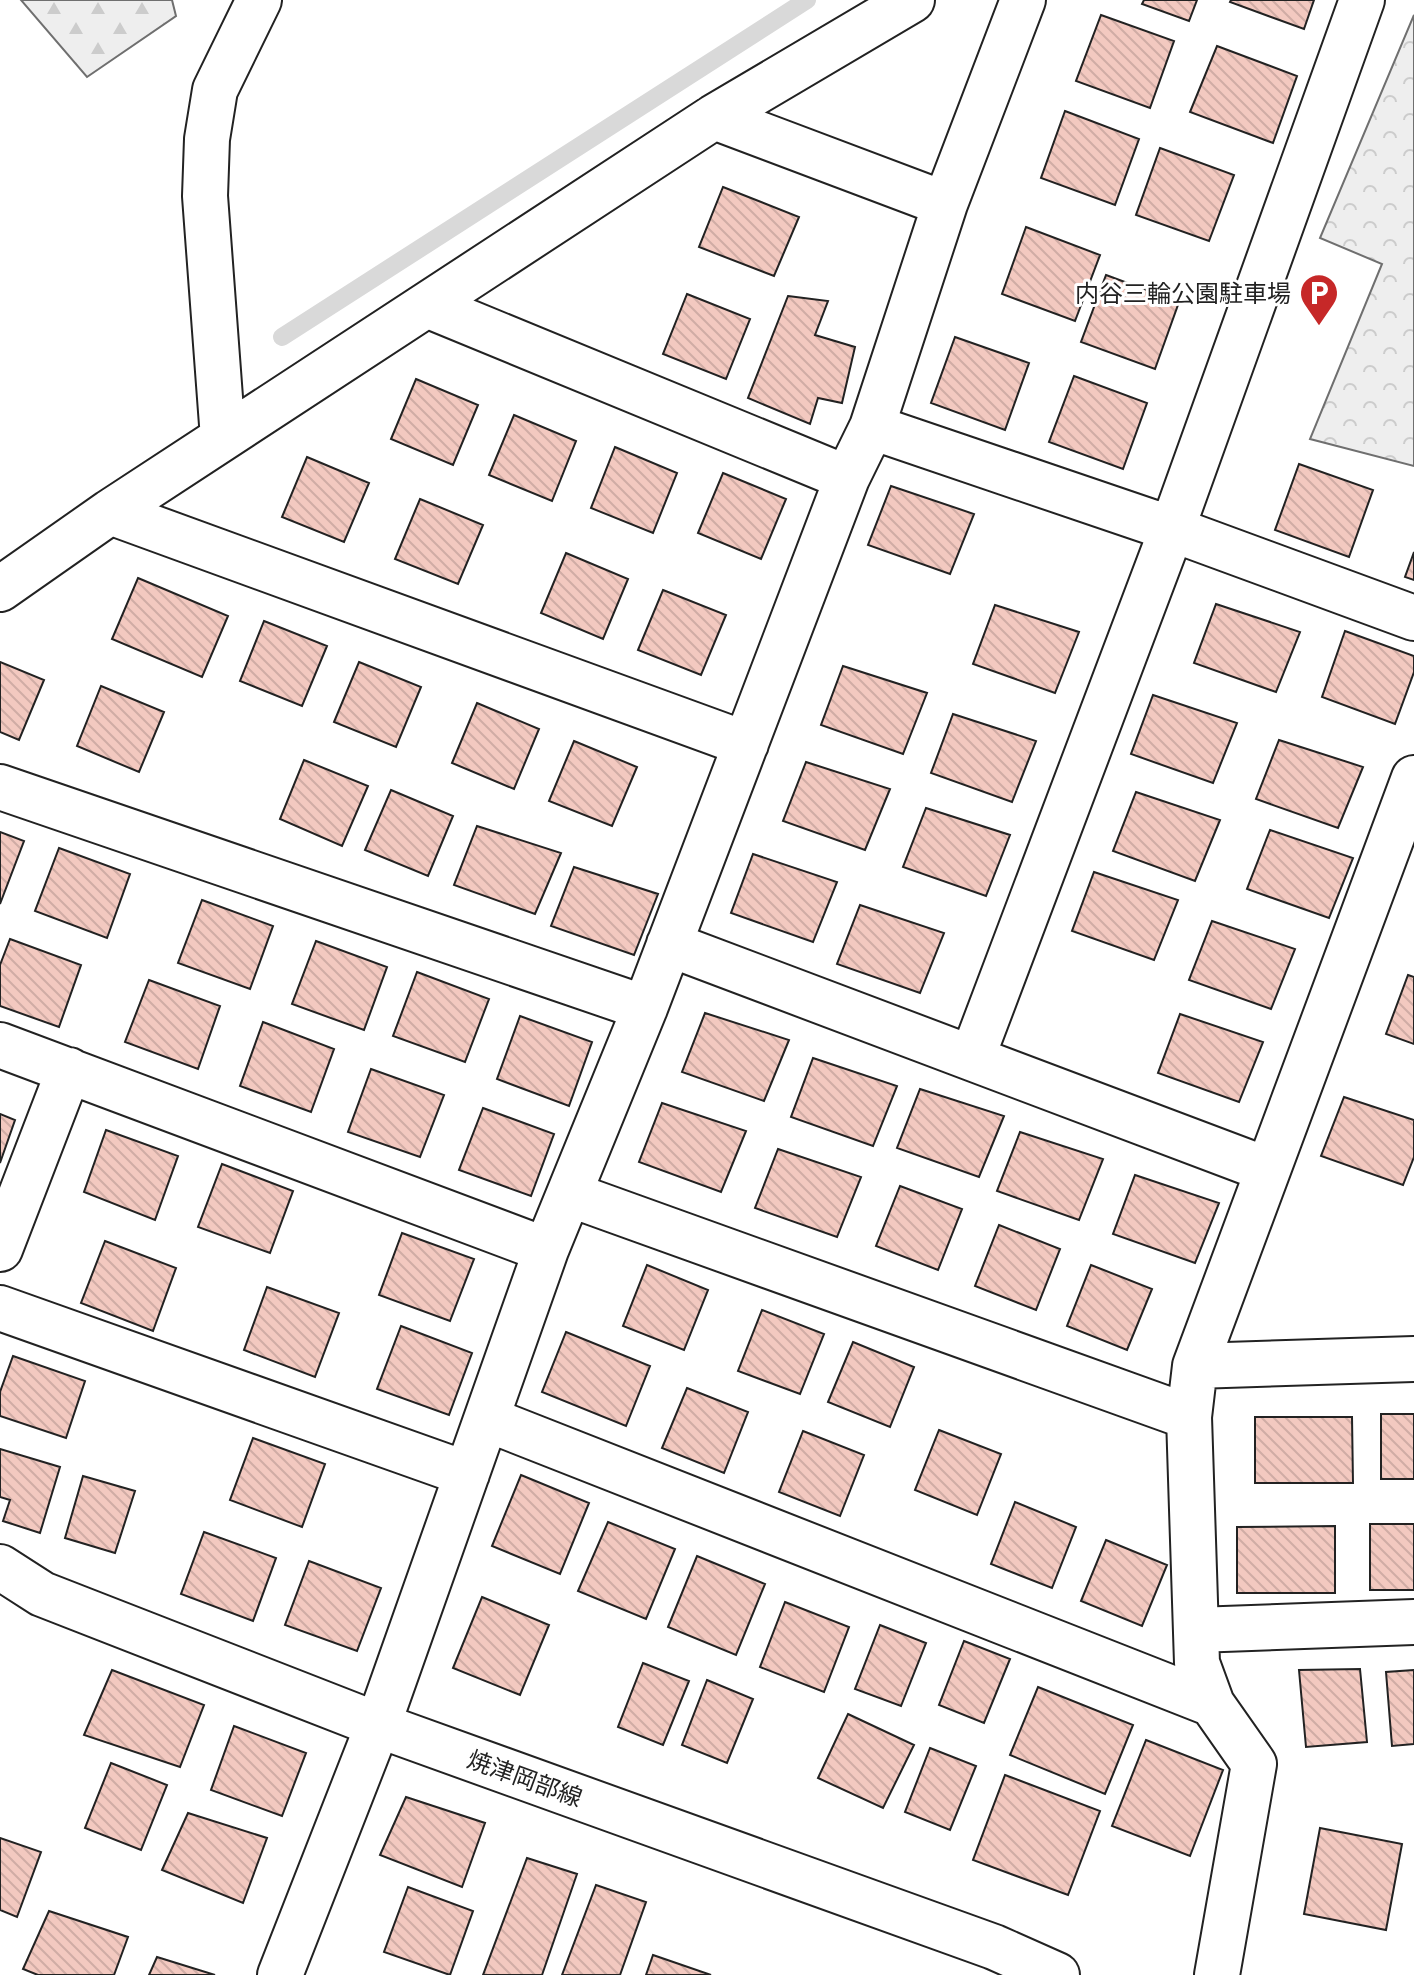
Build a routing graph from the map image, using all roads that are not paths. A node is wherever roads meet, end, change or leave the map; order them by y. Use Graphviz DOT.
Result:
graph roads {
  1 [pos="259,0"];
  2 [pos="912,0"];
  3 [pos="1023,0"];
  4 [pos="1362,0"];
  5 [pos="714,117"];
  6 [pos="945,204"];
  7 [pos="429,306"];
  8 [pos="872,427"];
  9 [pos="223,438"];
  10 [pos="847,478"];
  11 [pos="110,512"];
  12 [pos="1172,529"];
  13 [pos="0,589"];
  14 [pos="1414,618"];
  15 [pos="746,744"];
  16 [pos="1414,778"];
  17 [pos="0,787"];
  18 [pos="669,944"];
  19 [pos="645,1008"];
  20 [pos="0,1045"];
  21 [pos="972,1058"];
  22 [pos="69,1070"];
  23 [pos="1268,1170"];
  24 [pos="569,1194"];
  25 [pos="0,1249"];
  26 [pos="546,1250"];
  27 [pos="0,1308"];
  28 [pos="1414,1359"];
  29 [pos="1195,1366"];
  30 [pos="1189,1417"];
  31 [pos="487,1419"];
  32 [pos="467,1474"];
  33 [pos="0,1567"];
  34 [pos="1414,1622"];
  35 [pos="1196,1630"];
  36 [pos="1212,1704"];
  37 [pos="378,1725"];
  38 [pos="280,1975"];
  39 [pos="1057,1975"];
  40 [pos="1217,1975"];
  1 -- 9 [label="street"];
  2 -- 5 [label="street"];
  3 -- 6 [label="street"];
  4 -- 12 [label="street"];
  5 -- 6 [label="street"];
  5 -- 7 [label="street"];
  6 -- 8 [label="street"];
  7 -- 9 [label="street"];
  7 -- 10 [label="street"];
  8 -- 10 [label="street"];
  8 -- 12 [label="street"];
  9 -- 11 [label="street"];
  10 -- 15 [label="street"];
  11 -- 13 [label="street"];
  11 -- 15 [label="street"];
  12 -- 14 [label="street"];
  12 -- 21 [label="street"];
  15 -- 18 [label="street"];
  16 -- 23 [label="street"];
  17 -- 19 [label="street"];
  18 -- 19 [label="street"];
  18 -- 21 [label="street"];
  19 -- 24 [label="street"];
  20 -- 22 [label="street"];
  21 -- 23 [label="street"];
  22 -- 25 [label="street"];
  22 -- 26 [label="street"];
  23 -- 29 [label="street"];
  24 -- 26 [label="street"];
  24 -- 30 [label="street"];
  26 -- 31 [label="street"];
  27 -- 32 [label="street"];
  28 -- 29 [label="street"];
  29 -- 30 [label="street"];
  30 -- 35 [label="street"];
  31 -- 32 [label="street"];
  31 -- 36 [label="street"];
  32 -- 37 [label="street"];
  33 -- 37 [label="street, 焼津岡部線"];
  34 -- 35 [label="street"];
  35 -- 36 [label="street"];
  36 -- 40 [label="street"];
  37 -- 38 [label="street"];
  37 -- 39 [label="street, 焼津岡部線"];
}
